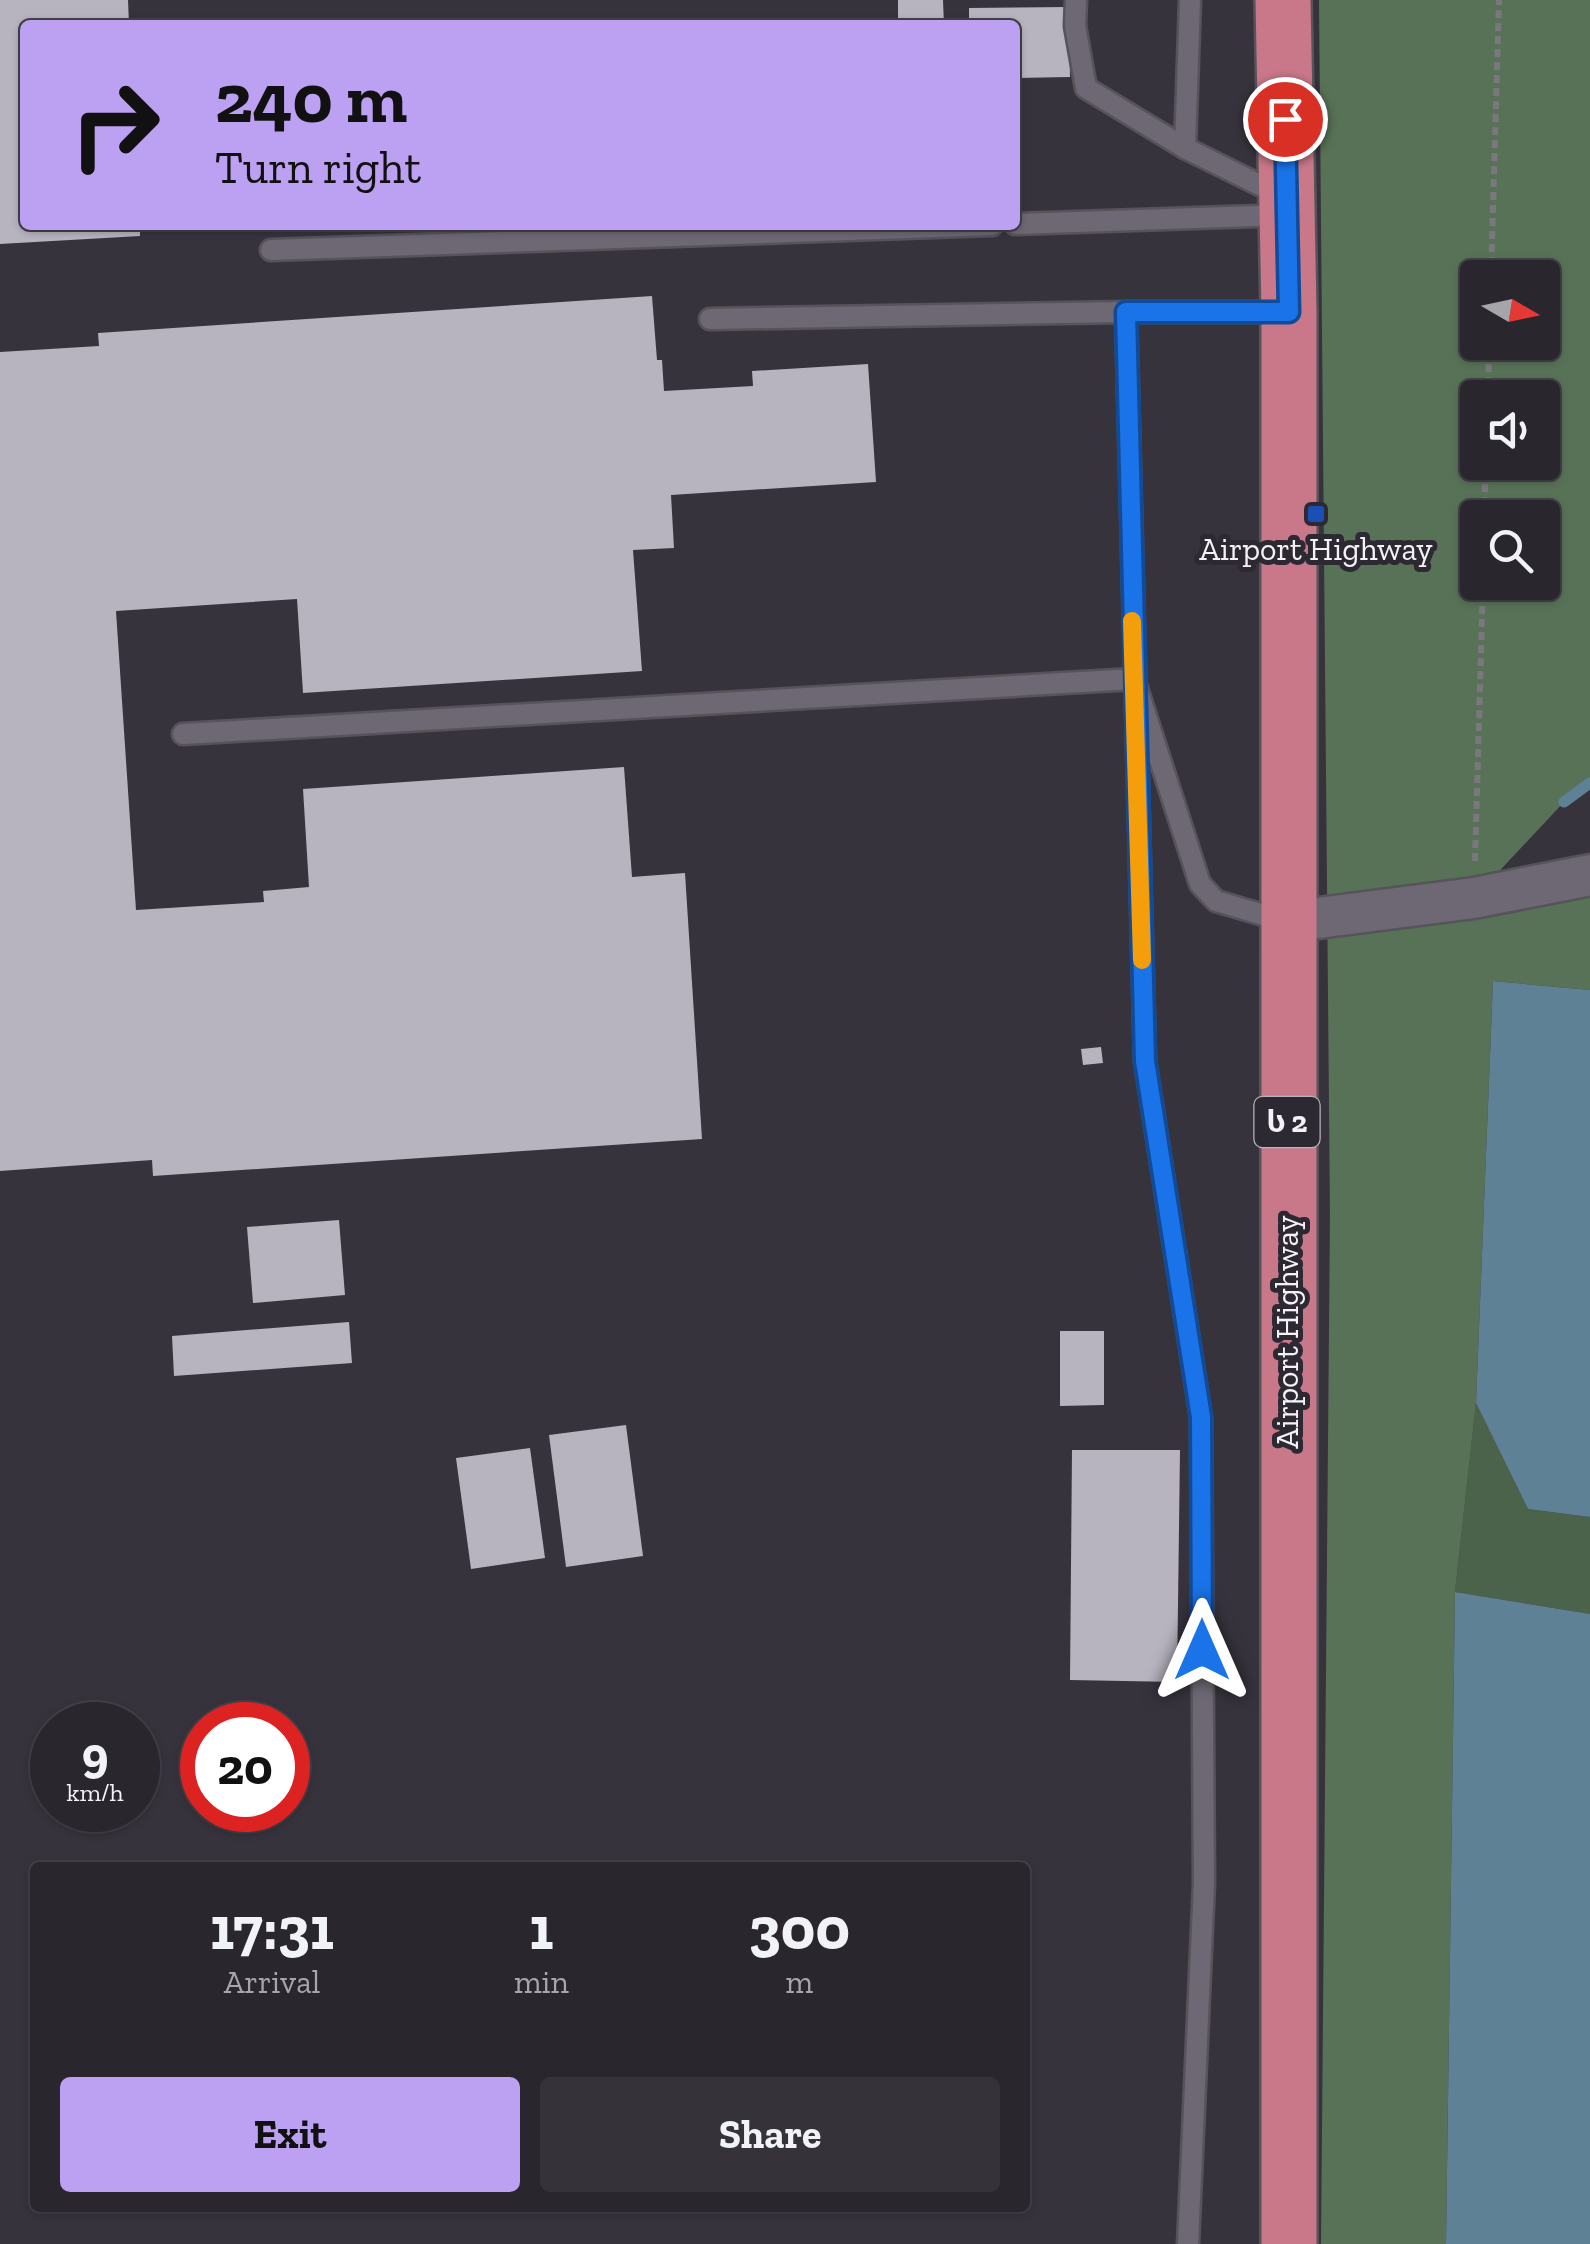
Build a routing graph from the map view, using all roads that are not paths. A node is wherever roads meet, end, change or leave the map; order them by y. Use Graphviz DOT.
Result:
graph roads {
  1 [pos="1076,0"];
  2 [pos="1190,0"];
  3 [pos="1283,0"];
  4 [pos="1185,148"];
  5 [pos="1286,207"];
  6 [pos="1020,224"];
  7 [pos="848,230"];
  8 [pos="271,250"];
  9 [pos="1126,312"];
  10 [pos="1289,312"];
  11 [pos="710,319"];
  12 [pos="1134,679"];
  13 [pos="183,734"];
  14 [pos="1590,874"];
  15 [pos="1287,922"];
  16 [pos="1188,2244"];
  17 [pos="1288,2244"];
  1 -- 4 [label="lane"];
  2 -- 4 [label="lane"];
  3 -- 5 [label="highway, Airport Highway / ს 2"];
  4 -- 5 [label="lane"];
  5 -- 6 [label="lane"];
  5 -- 10 [label="highway, Airport Highway / ს 2"];
  7 -- 8 [label="lane"];
  9 -- 10 [label="lane"];
  9 -- 11 [label="lane"];
  9 -- 12 [label="lane"];
  10 -- 15 [label="highway, Airport Highway / ს 2"];
  12 -- 13 [label="lane"];
  12 -- 15 [label="lane"];
  12 -- 16 [label="lane"];
  14 -- 15 [label="street"];
  15 -- 17 [label="highway, Airport Highway / ს 2"];
}
